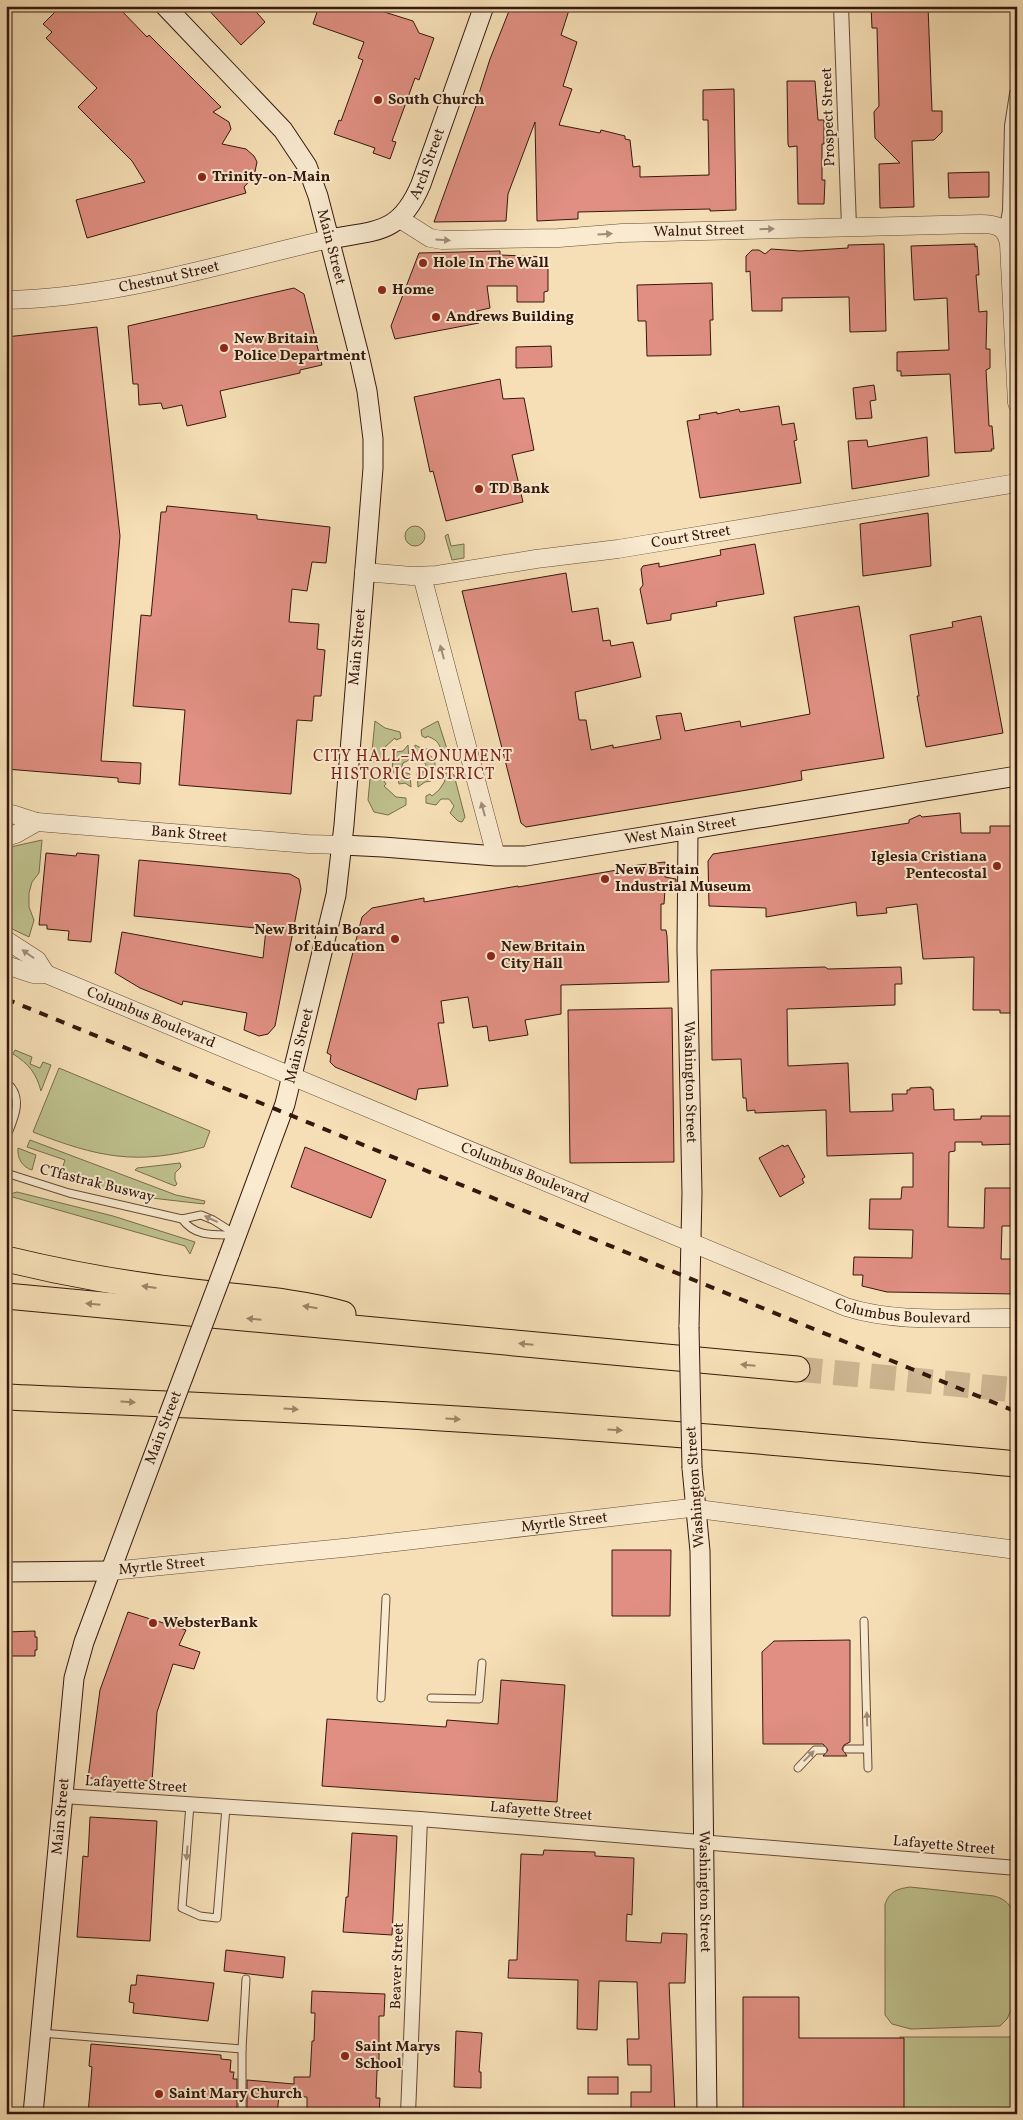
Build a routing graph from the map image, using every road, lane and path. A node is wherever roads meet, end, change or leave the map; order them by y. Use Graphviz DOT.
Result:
graph roads {
  1 [pos="9,6"];
  2 [pos="165,6"];
  3 [pos="484,6"];
  4 [pos="841,6"];
  5 [pos="6,9"];
  6 [pos="1017,94"];
  7 [pos="400,219"];
  8 [pos="849,227"];
  9 [pos="1004,230"];
  10 [pos="330,239"];
  11 [pos="6,300"];
  12 [pos="1017,403"];
  13 [pos="1017,483"];
  14 [pos="364,572"];
  15 [pos="422,576"];
  16 [pos="1017,776"];
  17 [pos="6,815"];
  18 [pos="37,822"];
  19 [pos="688,830"];
  20 [pos="6,836"];
  21 [pos="342,845"];
  22 [pos="496,856"];
  23 [pos="6,940"];
  24 [pos="6,965"];
  25 [pos="46,974"];
  26 [pos="293,1076"];
  27 [pos="6,1082"];
  28 [pos="6,1138"];
  29 [pos="6,1173"];
  30 [pos="182,1219"];
  31 [pos="237,1235"];
  32 [pos="690,1241"];
  33 [pos="6,1259"];
  34 [pos="6,1296"];
  35 [pos="1017,1318"];
  36 [pos="390,1332"];
  37 [pos="797,1370"];
  38 [pos="6,1397"];
  39 [pos="80,1400"];
  40 [pos="6,1414"];
  41 [pos="1017,1464"];
  42 [pos="695,1508"];
  43 [pos="1017,1550"];
  44 [pos="111,1571"];
  45 [pos="6,1572"];
  46 [pos="386,1598"];
  47 [pos="864,1621"];
  48 [pos="482,1663"];
  49 [pos="381,1698"];
  50 [pos="431,1698"];
  51 [pos="848,1749"];
  52 [pos="867,1749"];
  53 [pos="823,1750"];
  54 [pos="798,1768"];
  55 [pos="868,1768"];
  56 [pos="62,1796"];
  57 [pos="190,1804"];
  58 [pos="226,1807"];
  59 [pos="420,1819"];
  60 [pos="704,1842"];
  61 [pos="1017,1868"];
  62 [pos="246,1979"];
  63 [pos="40,2033"];
  64 [pos="242,2049"];
  65 [pos="33,2114"];
  66 [pos="242,2114"];
  67 [pos="408,2114"];
  68 [pos="707,2114"];
  1 -- 5 [label="lane"];
  2 -- 10 [label="main road, Main Street"];
  3 -- 7 [label="main road, Arch Street"];
  4 -- 8 [label="street, Prospect Street"];
  6 -- 9 [label="street"];
  7 -- 8 [label="street, Walnut Street, one-way"];
  7 -- 10 [label="main road, Arch Street"];
  8 -- 9 [label="street, Walnut Street"];
  9 -- 12 [label="street"];
  10 -- 11 [label="street, Chestnut Street"];
  10 -- 14 [label="main road, Main Street"];
  13 -- 15 [label="street, Court Street"];
  14 -- 15 [label="street, Court Street"];
  14 -- 21 [label="main road, Main Street"];
  22 -- 15 [label="street, one-way"];
  16 -- 19 [label="main road, West Main Street"];
  17 -- 18 [label="street, Bank Street"];
  18 -- 20 [label="street"];
  18 -- 21 [label="street, Bank Street"];
  19 -- 22 [label="main road, West Main Street"];
  19 -- 32 [label="main road, Washington Street"];
  21 -- 22 [label="main road, West Main Street"];
  21 -- 26 [label="main road, Main Street"];
  25 -- 23 [label="street, Columbus Boulevard, one-way"];
  24 -- 25 [label="street, Columbus Boulevard"];
  25 -- 26 [label="street, Columbus Boulevard"];
  26 -- 31 [label="main road, Main Street"];
  26 -- 32 [label="street, Columbus Boulevard"];
  27 -- 28 [label="lane"];
  29 -- 30 [label="lane, CTfastrak Busway"];
  30 -- 31 [label="lane, CTfastrak Busway"];
  31 -- 30 [label="lane, CTfastrak Busway, one-way"];
  31 -- 44 [label="main road, Main Street, bridge"];
  32 -- 35 [label="street, Columbus Boulevard"];
  32 -- 42 [label="main road, Washington Street, bridge"];
  36 -- 33 [label="highway, one-way"];
  36 -- 34 [label="highway, one-way"];
  37 -- 36 [label="highway, one-way"];
  38 -- 39 [label="highway"];
  39 -- 40 [label="highway"];
  39 -- 41 [label="highway, one-way"];
  42 -- 43 [label="street, Myrtle Street"];
  42 -- 44 [label="street, Myrtle Street"];
  42 -- 60 [label="main road, Washington Street"];
  44 -- 45 [label="main road"];
  44 -- 56 [label="main road, Main Street"];
  46 -- 49 [label="lane"];
  52 -- 47 [label="lane, one-way"];
  48 -- 50 [label="lane"];
  51 -- 52 [label="lane"];
  52 -- 55 [label="lane"];
  54 -- 53 [label="lane, one-way"];
  56 -- 57 [label="street, Lafayette Street"];
  56 -- 63 [label="main road, Main Street"];
  57 -- 58 [label="street, Lafayette Street"];
  57 -- 58 [label="lane, one-way"];
  58 -- 59 [label="street, Lafayette Street"];
  59 -- 60 [label="street, Lafayette Street"];
  59 -- 67 [label="street, Beaver Street"];
  60 -- 61 [label="street, Lafayette Street"];
  60 -- 68 [label="main road, Washington Street"];
  62 -- 64 [label="lane"];
  63 -- 64 [label="lane"];
  63 -- 65 [label="main road, Main Street"];
  64 -- 66 [label="lane"];
}
